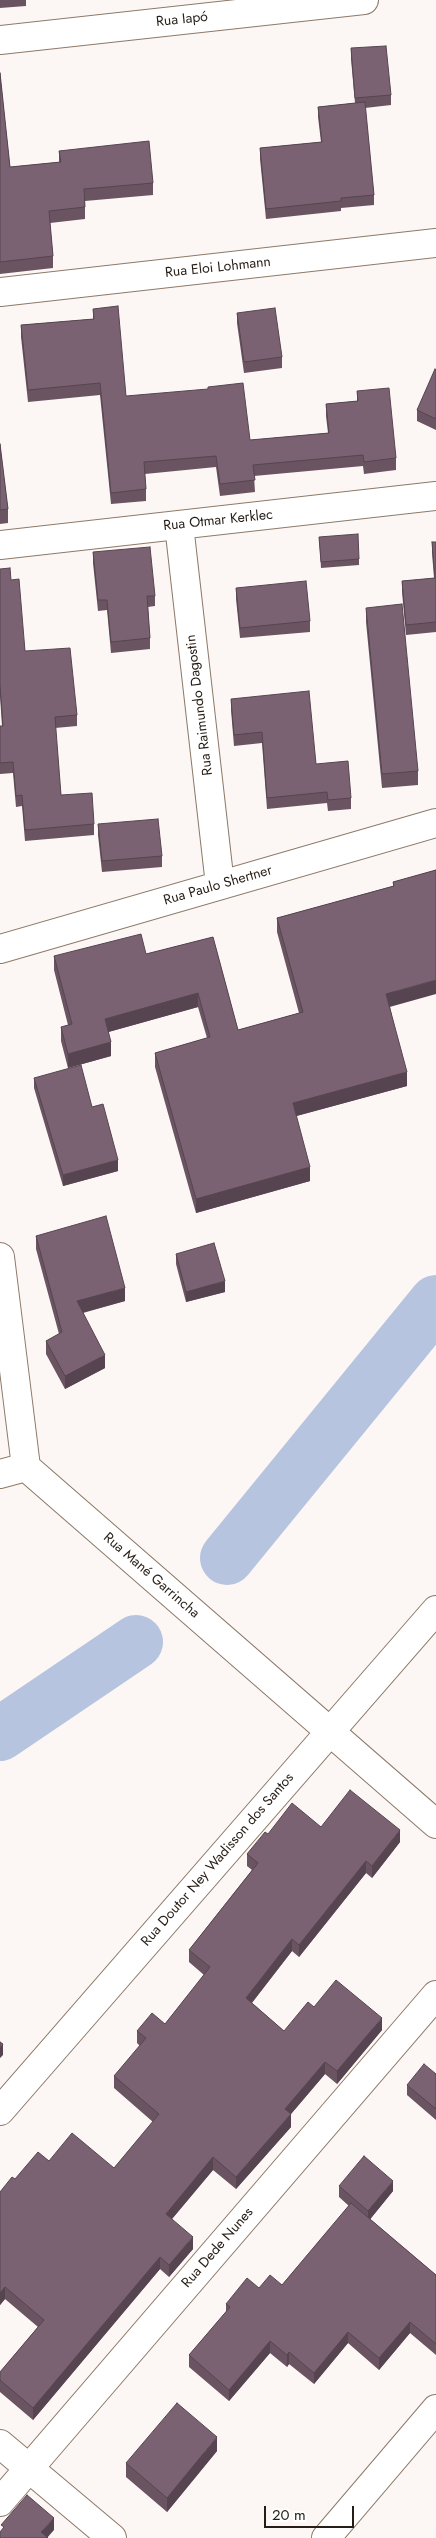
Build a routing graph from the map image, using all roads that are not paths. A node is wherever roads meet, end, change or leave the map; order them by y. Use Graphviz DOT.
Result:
graph roads {
  1 [pos="364,0"];
  2 [pos="0,40"];
  3 [pos="436,243"];
  4 [pos="0,292"];
  5 [pos="436,496"];
  6 [pos="179,525"];
  7 [pos="0,545"];
  8 [pos="436,823"];
  9 [pos="220,886"];
  10 [pos="0,949"];
  11 [pos="0,1257"];
  12 [pos="13,1470"];
  13 [pos="436,1610"];
  14 [pos="330,1732"];
  15 [pos="436,1824"];
  16 [pos="436,1995"];
  17 [pos="0,2111"];
  18 [pos="436,2409"];
  19 [pos="0,2444"];
  20 [pos="29,2468"];
  21 [pos="0,2502"];
  22 [pos="112,2538"];
  23 [pos="326,2538"];
  1 -- 2 [label="street, Rua Iapó"];
  3 -- 4 [label="street, Rua Eloi Lohmann"];
  5 -- 6 [label="street, Rua Otmar Kerklec"];
  6 -- 7 [label="street, Rua Otmar Kerklec"];
  6 -- 9 [label="street, Rua Raimundo Dagostin"];
  8 -- 9 [label="street, Rua Paulo Shertner"];
  9 -- 10 [label="street, Rua Paulo Shertner"];
  11 -- 12 [label="street, Rua Mané Garrincha"];
  12 -- 14 [label="street, Rua Mané Garrincha"];
  13 -- 14 [label="street, Rua Doutor Ney Wadisson dos Santos"];
  14 -- 15 [label="street, Rua Mané Garrincha"];
  14 -- 17 [label="street, Rua Doutor Ney Wadisson dos Santos"];
  16 -- 20 [label="street, Rua Dede Nunes"];
  18 -- 23 [label="street"];
  19 -- 20 [label="street"];
  20 -- 21 [label="street, Rua Dede Nunes"];
  20 -- 22 [label="street"];
}
